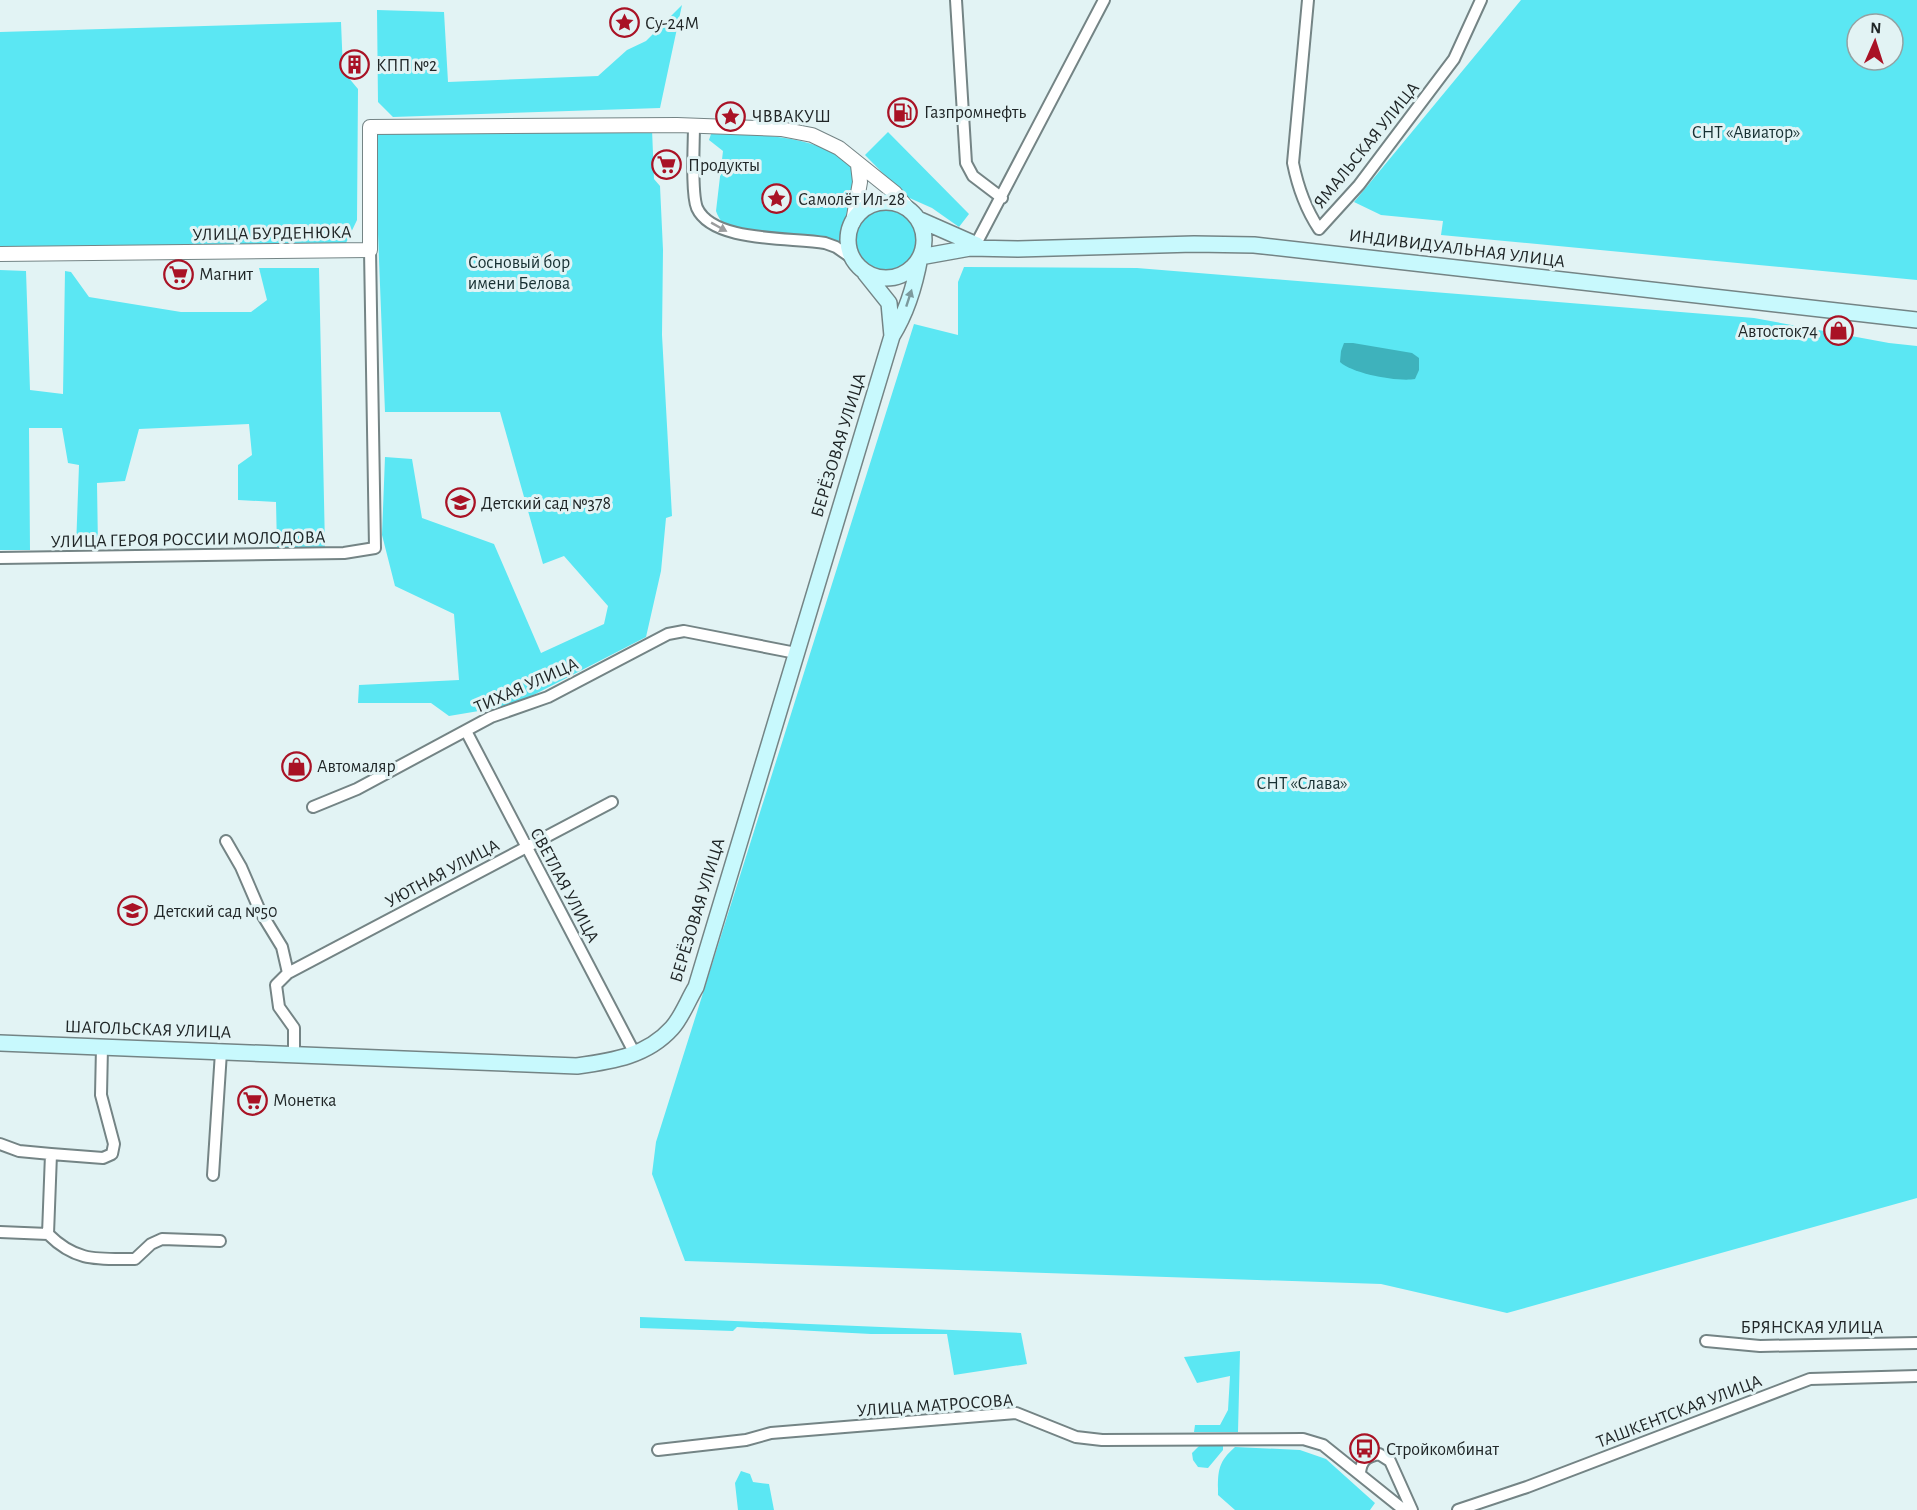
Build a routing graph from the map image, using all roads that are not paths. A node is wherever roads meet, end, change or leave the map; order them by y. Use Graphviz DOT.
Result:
graph roads {
  1 [pos="956,0"];
  2 [pos="1104,0"];
  3 [pos="1308,0"];
  4 [pos="1480,0"];
  5 [pos="694,126"];
  6 [pos="858,165"];
  7 [pos="1002,198"];
  8 [pos="914,215"];
  9 [pos="853,222"];
  10 [pos="1318,229"];
  11 [pos="976,244"];
  12 [pos="992,249"];
  13 [pos="370,250"];
  14 [pos="1316,251"];
  15 [pos="0,254"];
  16 [pos="920,257"];
  17 [pos="852,258"];
  18 [pos="863,271"];
  19 [pos="1917,320"];
  20 [pos="892,336"];
  21 [pos="0,558"];
  22 [pos="796,653"];
  23 [pos="466,731"];
  24 [pos="612,802"];
  25 [pos="313,807"];
  26 [pos="226,841"];
  27 [pos="525,846"];
  28 [pos="288,973"];
  29 [pos="0,1042"];
  30 [pos="102,1047"];
  31 [pos="221,1052"];
  32 [pos="634,1054"];
  33 [pos="294,1055"];
  34 [pos="0,1144"];
  35 [pos="51,1154"];
  36 [pos="213,1175"];
  37 [pos="0,1232"];
  38 [pos="48,1234"];
  39 [pos="220,1241"];
  40 [pos="1706,1341"];
  41 [pos="1917,1343"];
  42 [pos="1917,1376"];
  43 [pos="658,1450"];
  44 [pos="1360,1472"];
  45 [pos="1404,1510"];
  46 [pos="1412,1510"];
  47 [pos="1458,1510"];
  1 -- 7 [label="street"];
  2 -- 7 [label="street"];
  3 -- 10 [label="street, ЯМАЛЬСКАЯ УЛИЦА"];
  4 -- 10 [label="street, ЯМАЛЬСКАЯ УЛИЦА"];
  5 -- 6 [label="street"];
  5 -- 13 [label="street, УЛИЦА БУРДЕНЮКА"];
  5 -- 17 [label="street, one-way"];
  6 -- 8 [label="street"];
  6 -- 9 [label="street"];
  7 -- 11 [label="street"];
  8 -- 9 [label="main road"];
  8 -- 11 [label="main road, ИНДИВИДУАЛЬНАЯ УЛИЦА"];
  8 -- 16 [label="main road"];
  9 -- 17 [label="main road"];
  10 -- 14 [label="street"];
  11 -- 12 [label="main road, ИНДИВИДУАЛЬНАЯ УЛИЦА"];
  12 -- 14 [label="main road, ИНДИВИДУАЛЬНАЯ УЛИЦА"];
  12 -- 16 [label="main road, ИНДИВИДУАЛЬНАЯ УЛИЦА"];
  13 -- 15 [label="street, УЛИЦА БУРДЕНЮКА"];
  13 -- 21 [label="street, УЛИЦА ГЕРОЯ РОССИИ МОЛОДОВА"];
  14 -- 19 [label="main road, ИНДИВИДУАЛЬНАЯ УЛИЦА"];
  16 -- 18 [label="main road"];
  20 -- 16 [label="main road, БЕРЁЗОВАЯ УЛИЦА, one-way"];
  17 -- 18 [label="main road"];
  18 -- 20 [label="main road, БЕРЁЗОВАЯ УЛИЦА"];
  20 -- 22 [label="main road, БЕРЁЗОВАЯ УЛИЦА"];
  22 -- 23 [label="street, ТИХАЯ УЛИЦА"];
  22 -- 32 [label="main road, БЕРЁЗОВАЯ УЛИЦА"];
  23 -- 25 [label="street, ТИХАЯ УЛИЦА"];
  23 -- 27 [label="street, СВЕТЛАЯ УЛИЦА"];
  24 -- 27 [label="street, УЮТНАЯ УЛИЦА"];
  26 -- 28 [label="street"];
  27 -- 28 [label="street, УЮТНАЯ УЛИЦА"];
  27 -- 32 [label="street, СВЕТЛАЯ УЛИЦА"];
  28 -- 33 [label="street"];
  29 -- 30 [label="main road, ШАГОЛЬСКАЯ УЛИЦА"];
  30 -- 31 [label="main road, ШАГОЛЬСКАЯ УЛИЦА"];
  30 -- 35 [label="street"];
  31 -- 33 [label="main road, ШАГОЛЬСКАЯ УЛИЦА"];
  31 -- 36 [label="street"];
  32 -- 33 [label="main road, БЕРЁЗОВАЯ УЛИЦА"];
  34 -- 35 [label="street"];
  35 -- 38 [label="street"];
  37 -- 38 [label="street"];
  38 -- 39 [label="street"];
  40 -- 41 [label="street, БРЯНСКАЯ УЛИЦА"];
  42 -- 47 [label="street, ТАШКЕНТСКАЯ УЛИЦА"];
  43 -- 44 [label="street, УЛИЦА МАТРОСОВА"];
  44 -- 45 [label="street, УЛИЦА МАТРОСОВА"];
  44 -- 46 [label="street"];
}
